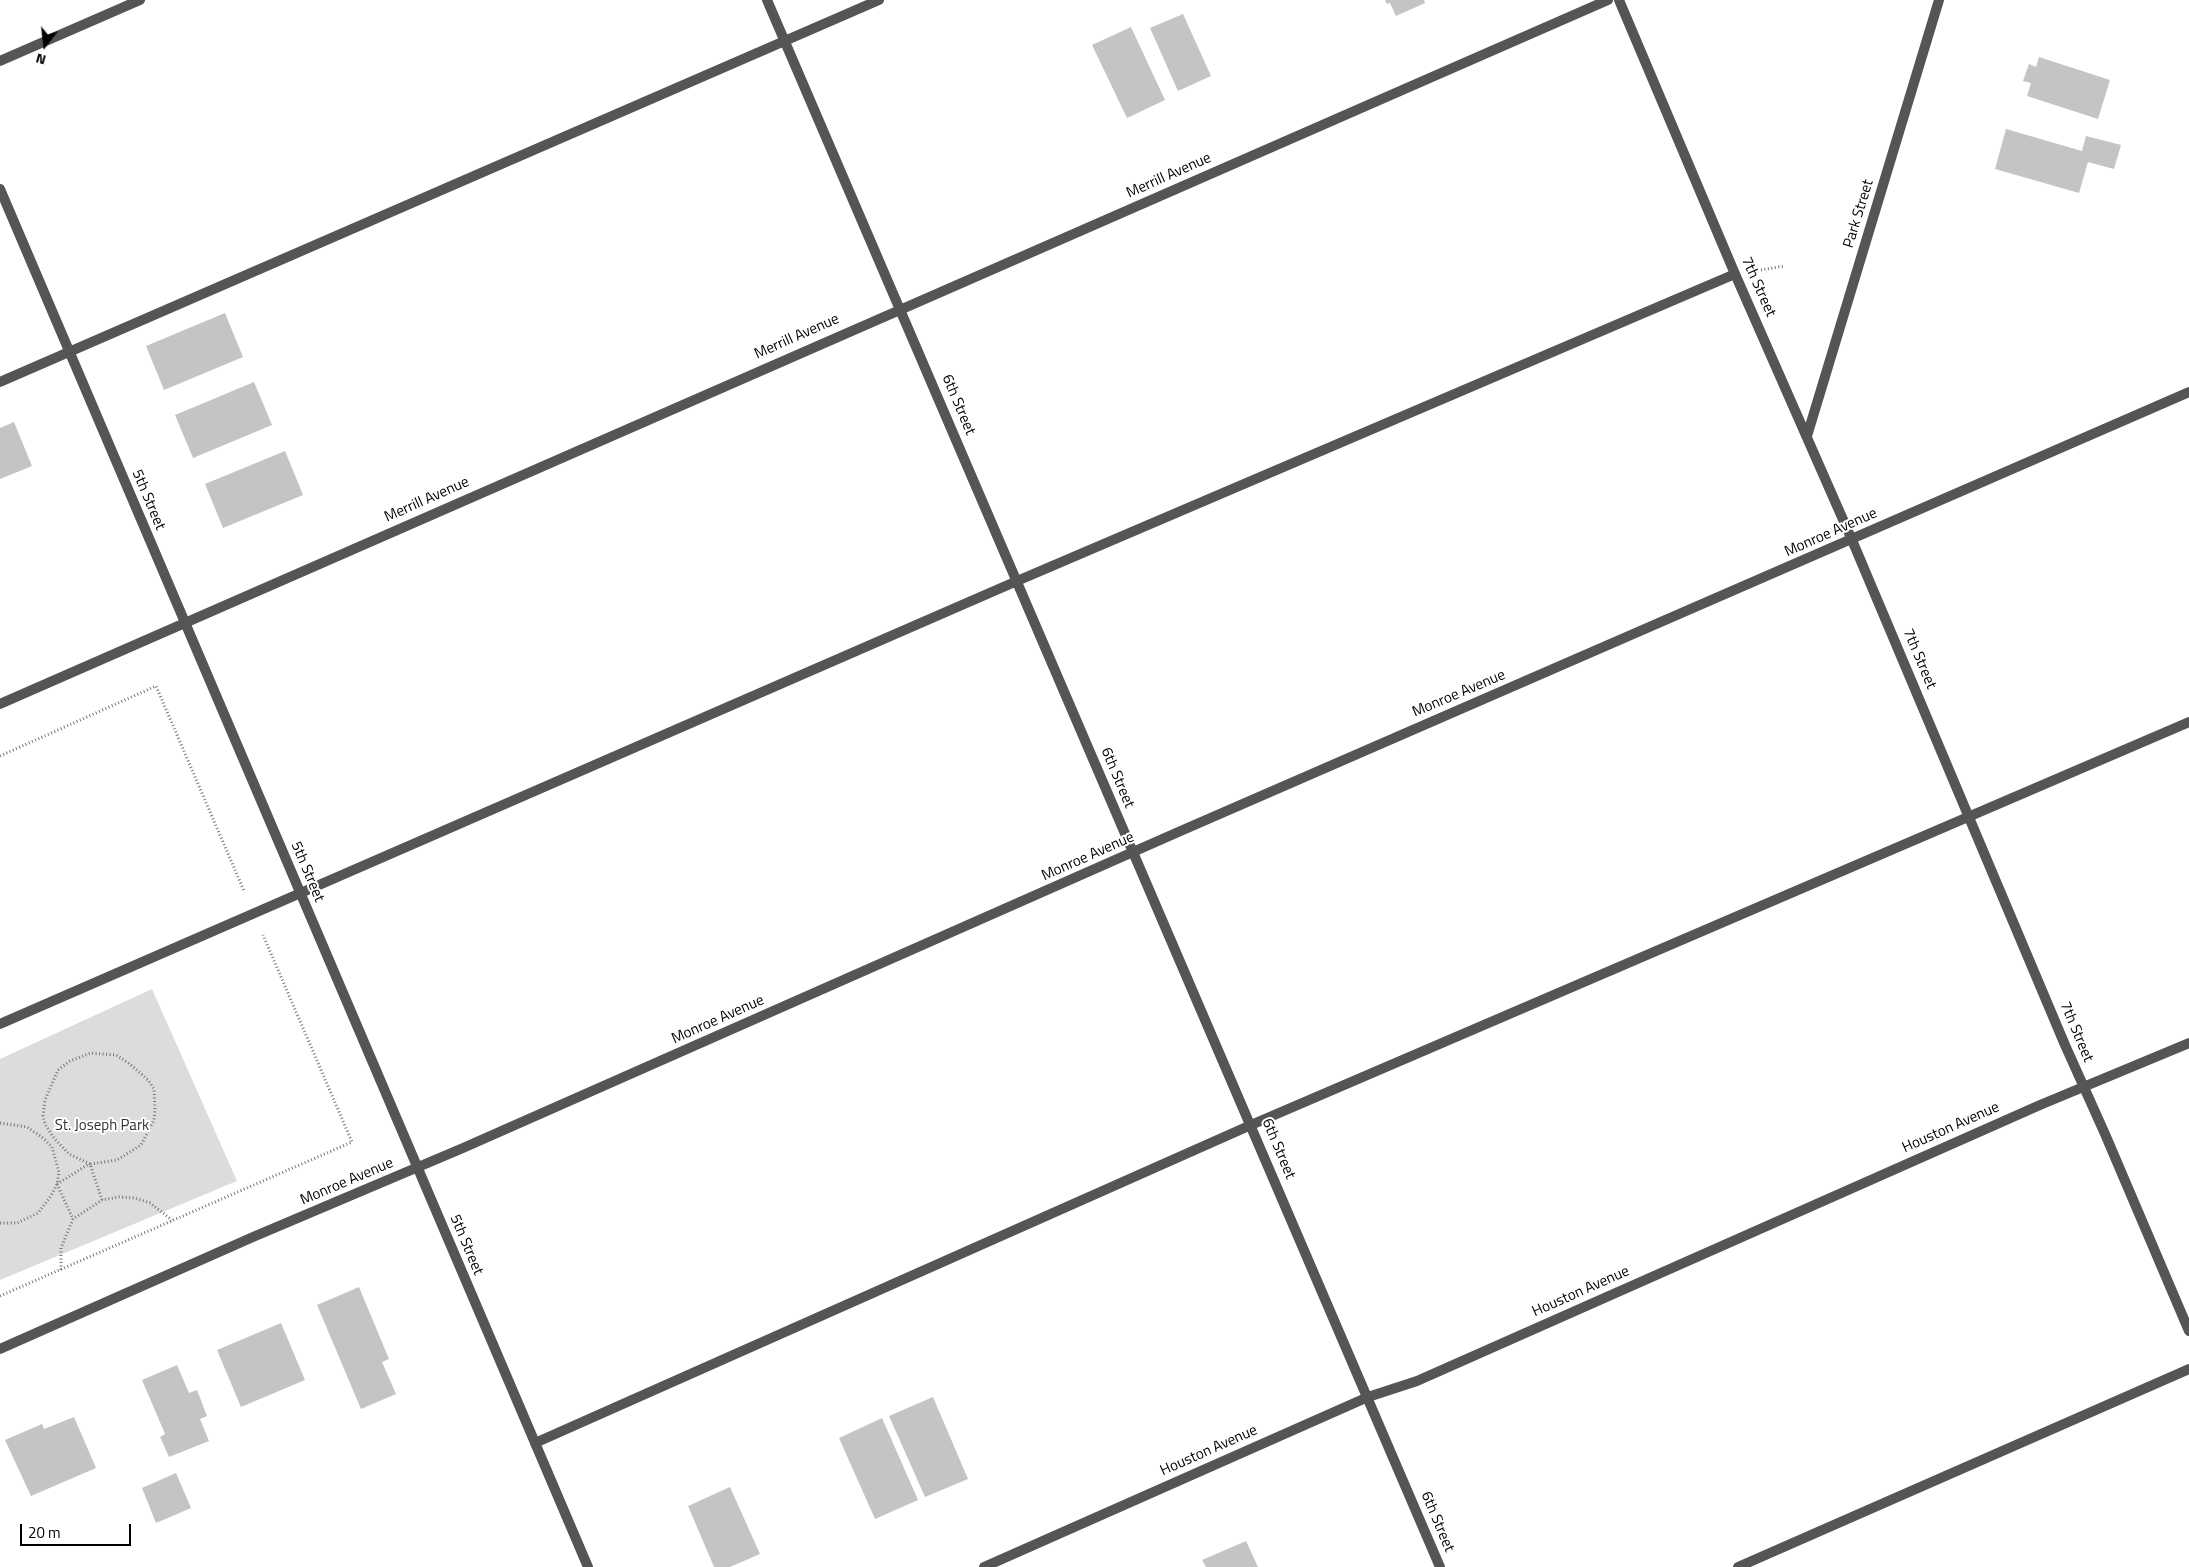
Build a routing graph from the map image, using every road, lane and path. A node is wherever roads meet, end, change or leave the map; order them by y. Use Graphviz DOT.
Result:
graph roads {
  1 [pos="140,0"];
  2 [pos="767,0"];
  3 [pos="879,0"];
  4 [pos="1608,0"];
  5 [pos="1619,0"];
  6 [pos="1939,0"];
  7 [pos="784,41"];
  8 [pos="0,61"];
  9 [pos="0,189"];
  10 [pos="1735,274"];
  11 [pos="900,308"];
  12 [pos="70,351"];
  13 [pos="0,382"];
  14 [pos="2189,392"];
  15 [pos="1807,436"];
  16 [pos="1852,540"];
  17 [pos="1017,581"];
  18 [pos="184,622"];
  19 [pos="0,704"];
  20 [pos="2189,722"];
  21 [pos="0,756"];
  22 [pos="1970,817"];
  23 [pos="1133,853"];
  24 [pos="300,894"];
  25 [pos="254,914"];
  26 [pos="0,1024"];
  27 [pos="2189,1043"];
  28 [pos="2084,1087"];
  29 [pos="0,1124"];
  30 [pos="1251,1126"];
  31 [pos="90,1164"];
  32 [pos="417,1168"];
  33 [pos="57,1184"];
  34 [pos="102,1200"];
  35 [pos="73,1219"];
  36 [pos="172,1220"];
  37 [pos="0,1223"];
  38 [pos="61,1270"];
  39 [pos="0,1296"];
  40 [pos="2189,1331"];
  41 [pos="0,1349"];
  42 [pos="2189,1369"];
  43 [pos="1368,1398"];
  44 [pos="535,1443"];
  45 [pos="588,1567"];
  46 [pos="984,1567"];
  47 [pos="1440,1567"];
  48 [pos="1738,1567"];
  1 -- 8 [label="street"];
  2 -- 7 [label="street, 6th Street"];
  3 -- 7 [label="street"];
  4 -- 11 [label="street, Merrill Avenue"];
  5 -- 10 [label="street, 7th Street"];
  6 -- 15 [label="street, Park Street"];
  7 -- 11 [label="street, 6th Street"];
  7 -- 12 [label="street"];
  9 -- 12 [label="street, 5th Street"];
  10 -- 15 [label="street, 7th Street"];
  10 -- 17 [label="street"];
  11 -- 17 [label="street, 6th Street"];
  11 -- 18 [label="street, Merrill Avenue"];
  12 -- 13 [label="street"];
  12 -- 18 [label="street, 5th Street"];
  14 -- 16 [label="street, Monroe Avenue"];
  15 -- 16 [label="street, 7th Street"];
  16 -- 22 [label="street, 7th Street"];
  16 -- 23 [label="street, Monroe Avenue"];
  17 -- 23 [label="street, 6th Street"];
  17 -- 24 [label="street"];
  18 -- 19 [label="street, Merrill Avenue"];
  18 -- 24 [label="street, 5th Street"];
  20 -- 22 [label="street"];
  21 -- 25 [label="path"];
  22 -- 28 [label="street, 7th Street"];
  22 -- 30 [label="street"];
  23 -- 30 [label="street, 6th Street"];
  23 -- 32 [label="street, Monroe Avenue"];
  24 -- 25 [label="street"];
  24 -- 32 [label="street, 5th Street"];
  25 -- 26 [label="street"];
  25 -- 36 [label="path"];
  27 -- 28 [label="street, Houston Avenue"];
  28 -- 40 [label="street, 7th Street"];
  28 -- 43 [label="street, Houston Avenue"];
  29 -- 33 [label="path"];
  30 -- 43 [label="street, 6th Street"];
  30 -- 44 [label="street"];
  31 -- 31 [label="path"];
  31 -- 33 [label="path"];
  31 -- 34 [label="path"];
  32 -- 41 [label="street, Monroe Avenue"];
  32 -- 44 [label="street, 5th Street"];
  33 -- 35 [label="path"];
  33 -- 37 [label="path"];
  34 -- 35 [label="path"];
  34 -- 36 [label="path"];
  35 -- 38 [label="path"];
  36 -- 38 [label="path"];
  38 -- 39 [label="path"];
  42 -- 48 [label="street"];
  43 -- 46 [label="street, Houston Avenue"];
  43 -- 47 [label="street, 6th Street"];
  44 -- 45 [label="street, 5th Street"];
}
